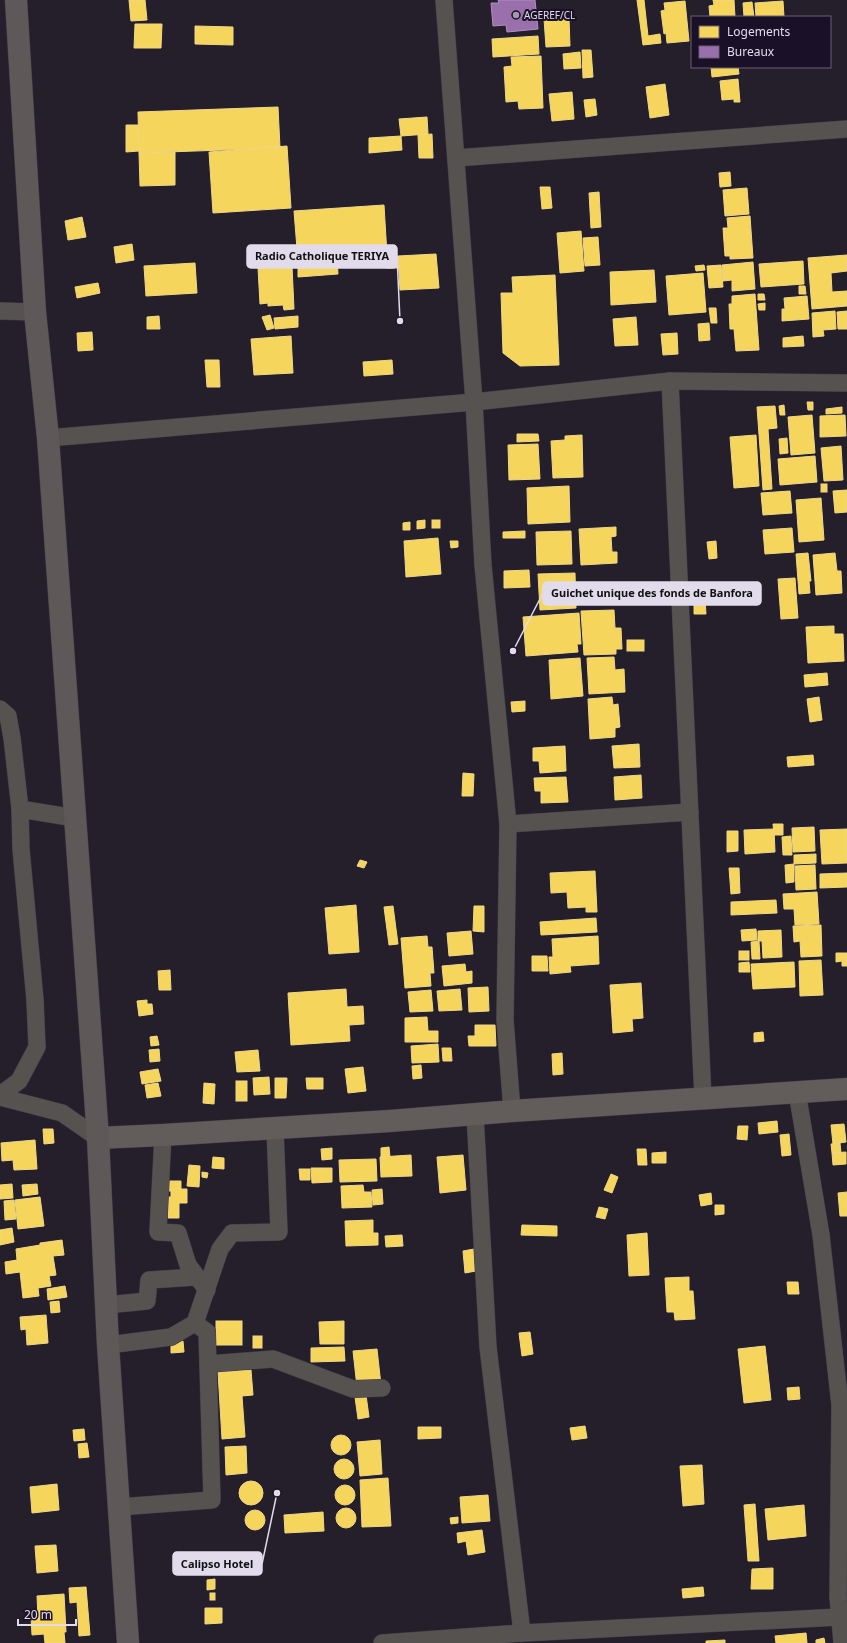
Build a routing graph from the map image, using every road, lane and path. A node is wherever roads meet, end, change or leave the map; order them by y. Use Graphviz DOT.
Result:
graph roads {
  1 [pos="16,0"];
  2 [pos="444,0"];
  3 [pos="847,129"];
  4 [pos="456,158"];
  5 [pos="0,310"];
  6 [pos="35,312"];
  7 [pos="670,381"];
  8 [pos="847,383"];
  9 [pos="474,402"];
  10 [pos="48,438"];
  11 [pos="0,709"];
  12 [pos="20,809"];
  13 [pos="690,812"];
  14 [pos="75,818"];
  15 [pos="508,824"];
  16 [pos="847,1089"];
  17 [pos="797,1092"];
  18 [pos="0,1096"];
  19 [pos="703,1099"];
  20 [pos="512,1111"];
  21 [pos="475,1115"];
  22 [pos="275,1128"];
  23 [pos="163,1136"];
  24 [pos="98,1138"];
  25 [pos="196,1277"];
  26 [pos="207,1290"];
  27 [pos="106,1305"];
  28 [pos="195,1323"];
  29 [pos="108,1345"];
  30 [pos="208,1364"];
  31 [pos="382,1388"];
  32 [pos="843,1405"];
  33 [pos="119,1507"];
  34 [pos="840,1617"];
  35 [pos="522,1633"];
  36 [pos="128,1643"];
  37 [pos="382,1643"];
  38 [pos="842,1643"];
  1 -- 6 [label="highway"];
  2 -- 4 [label="street"];
  3 -- 4 [label="street"];
  4 -- 9 [label="street"];
  5 -- 6 [label="street"];
  6 -- 10 [label="highway"];
  7 -- 8 [label="street"];
  7 -- 9 [label="street"];
  7 -- 13 [label="street"];
  9 -- 10 [label="street"];
  9 -- 15 [label="street"];
  10 -- 14 [label="highway"];
  11 -- 12 [label="street"];
  12 -- 14 [label="street"];
  12 -- 18 [label="street"];
  13 -- 15 [label="street"];
  13 -- 19 [label="street"];
  14 -- 24 [label="highway"];
  15 -- 20 [label="street"];
  16 -- 17 [label="main road"];
  17 -- 19 [label="main road"];
  17 -- 32 [label="street"];
  18 -- 24 [label="street"];
  19 -- 20 [label="main road"];
  20 -- 21 [label="main road"];
  21 -- 22 [label="main road"];
  21 -- 35 [label="street"];
  22 -- 23 [label="main road"];
  22 -- 26 [label="street"];
  23 -- 24 [label="main road"];
  23 -- 25 [label="street"];
  24 -- 27 [label="highway"];
  25 -- 26 [label="street"];
  25 -- 27 [label="street"];
  26 -- 28 [label="street"];
  27 -- 29 [label="highway"];
  28 -- 29 [label="street"];
  28 -- 30 [label="street"];
  29 -- 33 [label="highway"];
  30 -- 31 [label="street"];
  30 -- 33 [label="street"];
  32 -- 34 [label="street"];
  33 -- 36 [label="highway"];
  34 -- 35 [label="street"];
  34 -- 38 [label="street"];
  35 -- 37 [label="street"];
}
